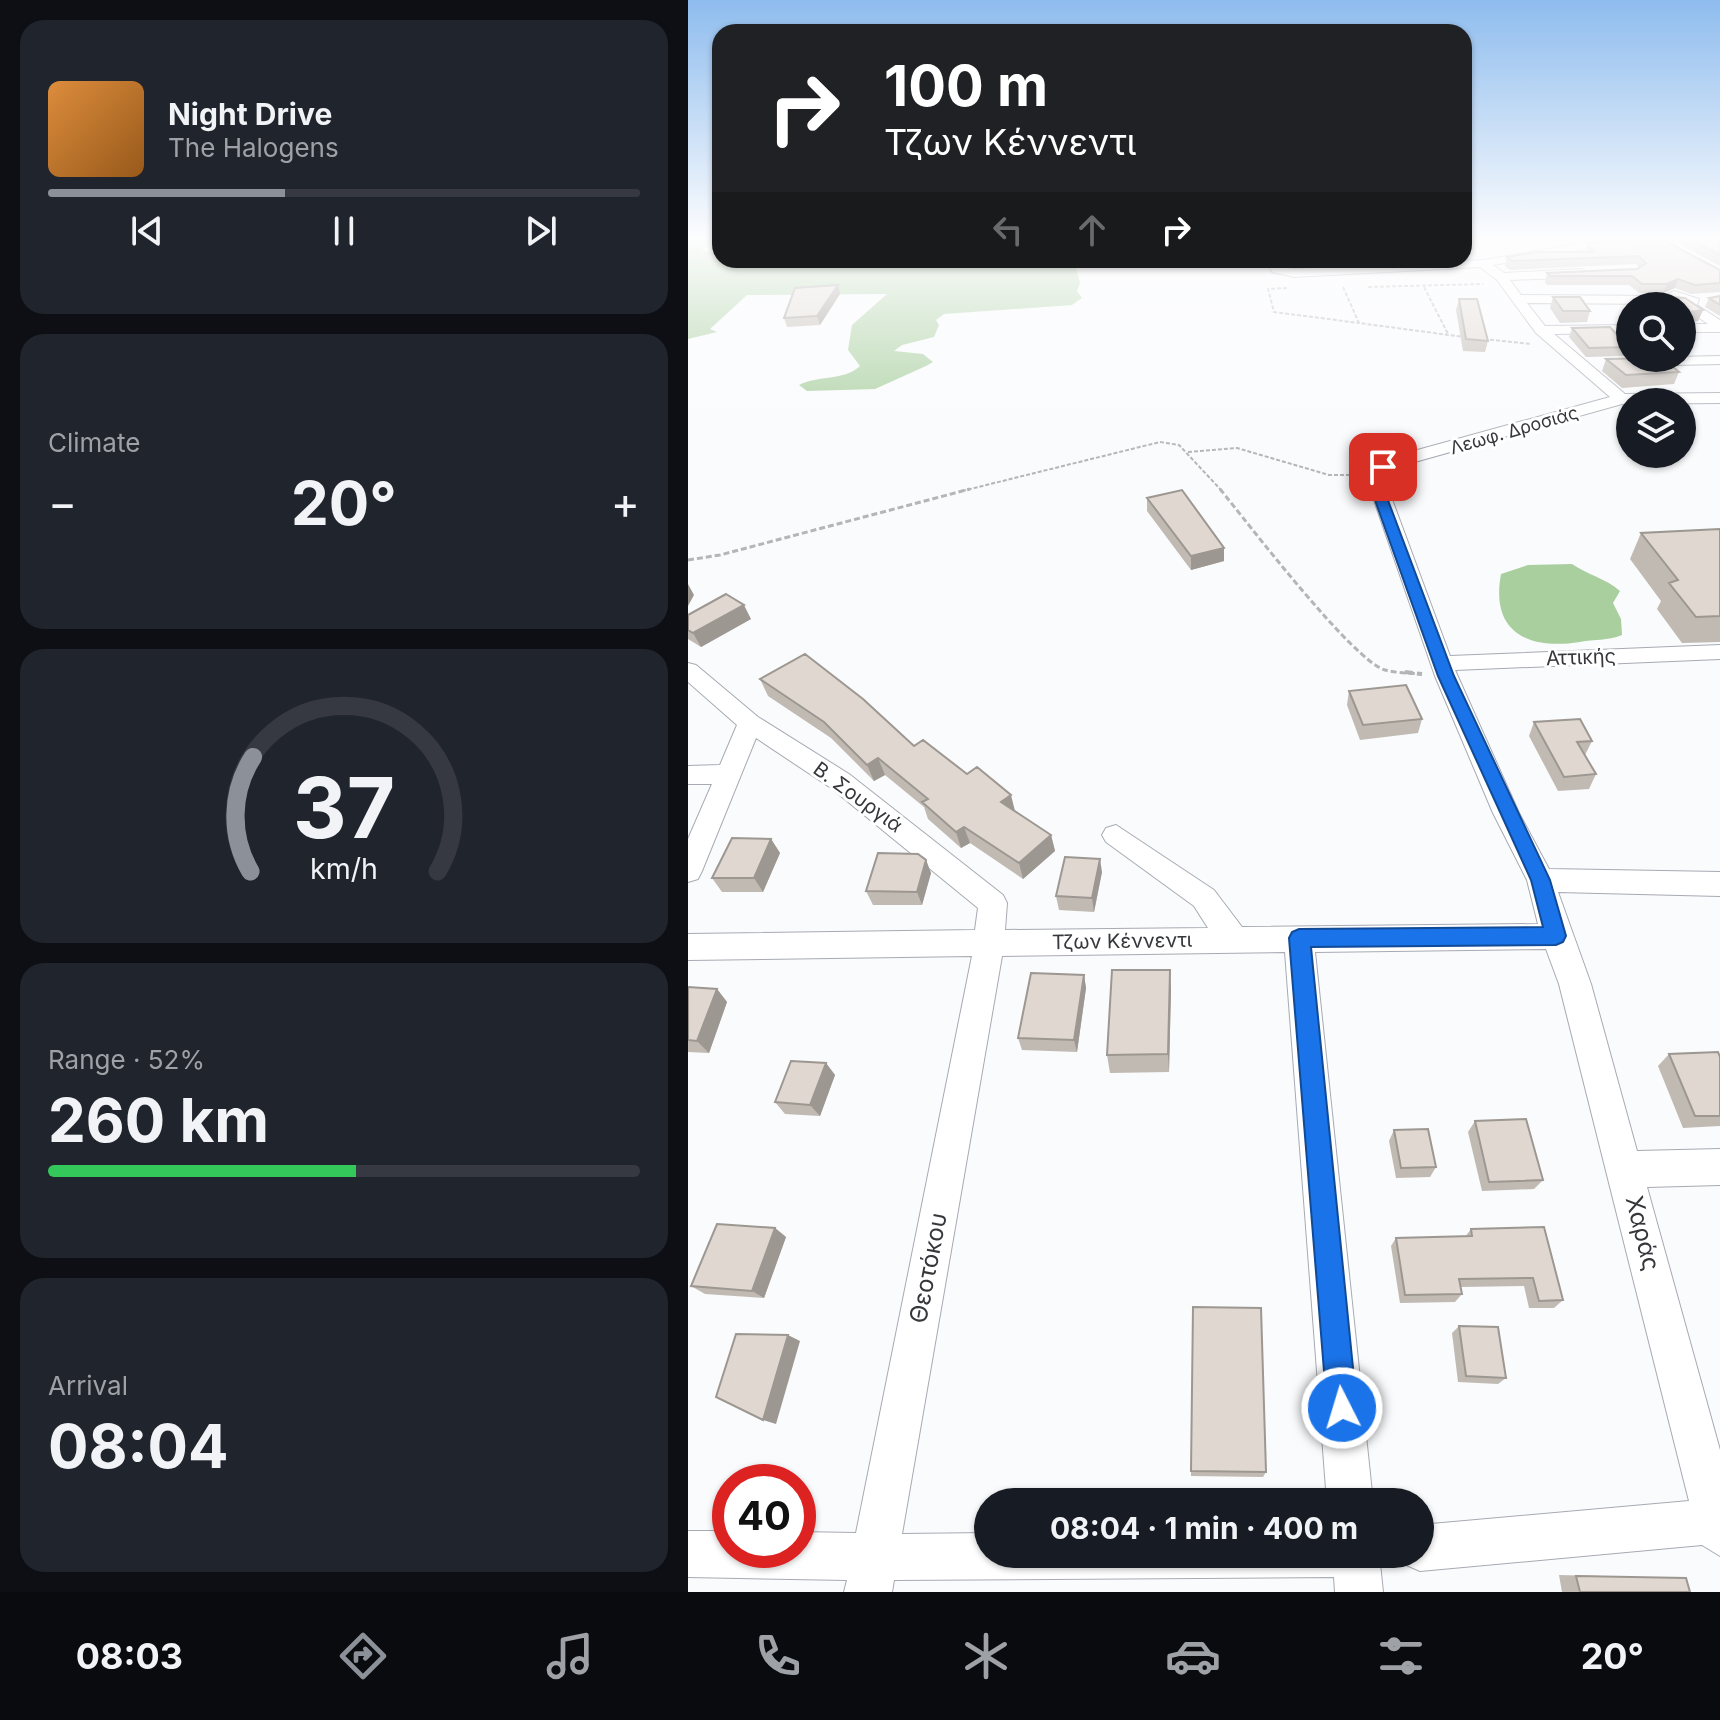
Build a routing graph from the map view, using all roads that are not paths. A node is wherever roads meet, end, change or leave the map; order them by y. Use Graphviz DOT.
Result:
graph roads {
  1 [pos="1527,310"];
  2 [pos="1705,310"];
  3 [pos="1720,327"];
  4 [pos="1696,328"];
  5 [pos="1616,329"];
  6 [pos="1541,330"];
  7 [pos="1720,360"];
  8 [pos="1579,364"];
  9 [pos="1616,395"];
  10 [pos="1696,398"];
  11 [pos="1720,398"];
  12 [pos="1616,400"];
  13 [pos="1719,653"];
  14 [pos="688,670"];
  15 [pos="1444,670"];
  16 [pos="750,723"];
  17 [pos="726,774"];
  18 [pos="688,775"];
  19 [pos="1116,835"];
  20 [pos="688,871"];
  21 [pos="1541,880"];
  22 [pos="1720,884"];
  23 [pos="1556,936"];
  24 [pos="1299,938"];
  25 [pos="1233,939"];
  26 [pos="989,944"];
  27 [pos="688,947"];
  28 [pos="1720,1167"];
  29 [pos="1626,1169"];
  30 [pos="1349,1488"];
  31 [pos="1718,1527"];
  32 [pos="1434,1547"];
  33 [pos="688,1554"];
  34 [pos="1016,1568"];
  35 [pos="1356,1568"];
  36 [pos="871,1574"];
  37 [pos="1359,1592"];
  1 -- 6 [label="street"];
  2 -- 3 [label="street"];
  3 -- 4 [label="street"];
  5 -- 6 [label="street"];
  6 -- 8 [label="street"];
  7 -- 8 [label="street"];
  8 -- 9 [label="street"];
  10 -- 11 [label="street, Λεωφ. Δροσιάς"];
  12 -- 15 [label="street, Λεωφ. Δροσιάς"];
  13 -- 15 [label="street, Αττικής"];
  14 -- 16 [label="street, Β. Σουργιά"];
  15 -- 21 [label="street"];
  16 -- 17 [label="street"];
  16 -- 26 [label="street, Β. Σουργιά"];
  17 -- 18 [label="street"];
  17 -- 20 [label="street"];
  19 -- 25 [label="street"];
  21 -- 22 [label="street"];
  21 -- 23 [label="street"];
  23 -- 24 [label="street, Τζων Κέννεντι"];
  23 -- 29 [label="street, Χαράς"];
  24 -- 25 [label="street, Τζων Κέννεντι"];
  24 -- 30 [label="street"];
  25 -- 26 [label="street, Τζων Κέννεντι"];
  26 -- 27 [label="street, Τζων Κέννεντι"];
  26 -- 36 [label="street, Θεοτόκου"];
  28 -- 29 [label="street"];
  29 -- 31 [label="street, Χαράς"];
  31 -- 32 [label="street"];
  33 -- 36 [label="street"];
  34 -- 36 [label="street"];
  35 -- 37 [label="street"];
}
